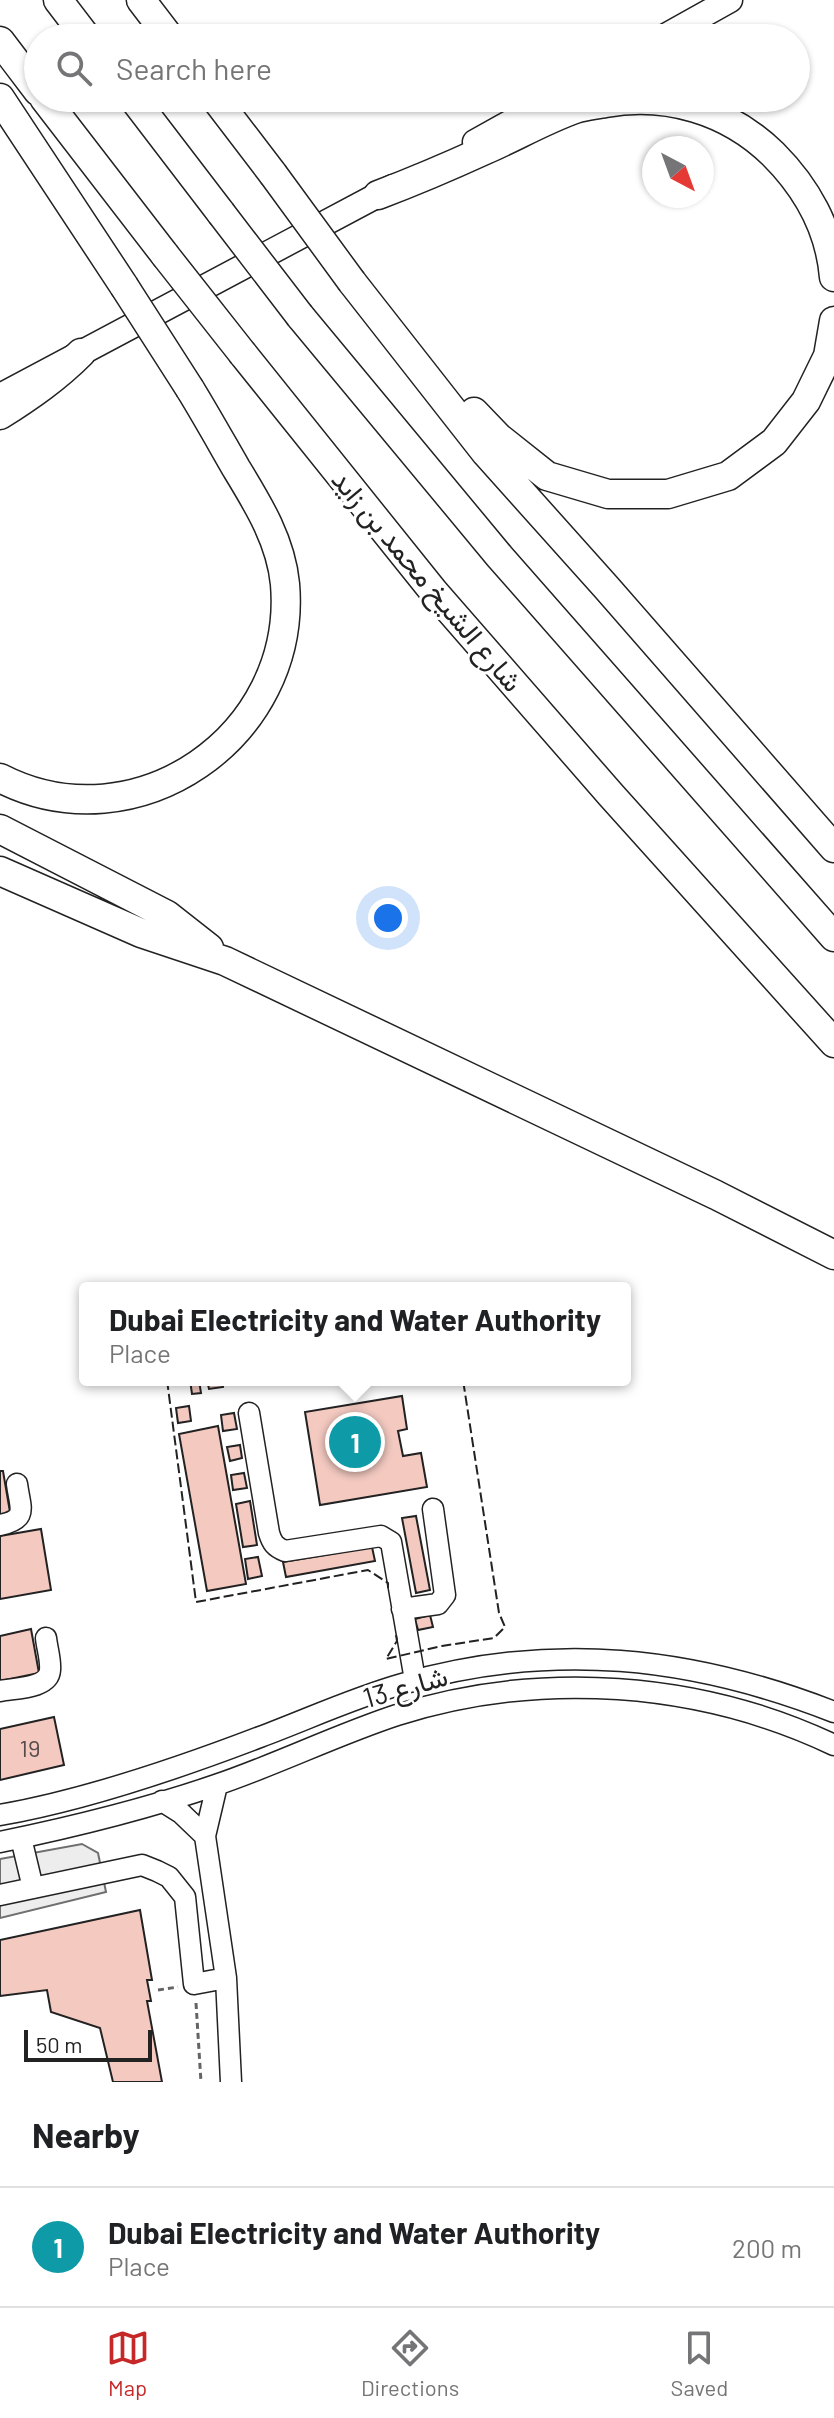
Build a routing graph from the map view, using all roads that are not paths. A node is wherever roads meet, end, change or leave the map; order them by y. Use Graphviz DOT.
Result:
graph roads {
  1 [pos="58,0"];
  2 [pos="141,0"];
  3 [pos="730,0"];
  4 [pos="76,24"];
  5 [pos="159,24"];
  6 [pos="687,24"];
  7 [pos="0,41"];
  8 [pos="24,73"];
  9 [pos="0,98"];
  10 [pos="55,112"];
  11 [pos="144,112"];
  12 [pos="226,112"];
  13 [pos="529,112"];
  14 [pos="569,112"];
  15 [pos="709,112"];
  16 [pos="378,195"];
  17 [pos="834,277"];
  18 [pos="370,306"];
  19 [pos="834,321"];
  20 [pos="81,353"];
  21 [pos="0,396"];
  22 [pos="0,415"];
  23 [pos="0,778"];
  24 [pos="0,829"];
  25 [pos="834,848"];
  26 [pos="0,871"];
  27 [pos="834,937"];
  28 [pos="225,961"];
  29 [pos="834,1043"];
  30 [pos="834,1255"];
  31 [pos="249,1413"];
  32 [pos="17,1484"];
  33 [pos="433,1509"];
  34 [pos="0,1525"];
  35 [pos="402,1609"];
  36 [pos="46,1638"];
  37 [pos="415,1680"];
  38 [pos="0,1691"];
  39 [pos="834,1712"];
  40 [pos="834,1745"];
  41 [pos="217,1785"];
  42 [pos="162,1801"];
  43 [pos="0,1815"];
  44 [pos="205,1836"];
  45 [pos="21,1838"];
  46 [pos="0,1842"];
  47 [pos="32,1883"];
  48 [pos="0,1886"];
  49 [pos="0,1895"];
  50 [pos="226,1978"];
  51 [pos="231,2082"];
  1 -- 4 [label="highway"];
  2 -- 5 [label="highway"];
  3 -- 6 [label="main road"];
  7 -- 8 [label="highway"];
  9 -- 23 [label="highway, bridge"];
  10 -- 29 [label="highway, شارع الشيخ محمد بن زايد, bridge"];
  11 -- 27 [label="highway, bridge"];
  12 -- 18 [label="highway, bridge"];
  13 -- 16 [label="main road"];
  14 -- 16 [label="highway"];
  15 -- 17 [label="highway"];
  16 -- 20 [label="main road"];
  18 -- 19 [label="highway"];
  18 -- 25 [label="highway"];
  20 -- 21 [label="main road"];
  20 -- 22 [label="highway"];
  24 -- 28 [label="highway"];
  26 -- 28 [label="highway"];
  28 -- 30 [label="highway"];
  31 -- 35 [label="street"];
  32 -- 34 [label="street"];
  33 -- 35 [label="street"];
  35 -- 37 [label="street"];
  36 -- 38 [label="street"];
  37 -- 39 [label="street, شارع 13"];
  37 -- 43 [label="street, شارع 13"];
  40 -- 41 [label="street, شارع 13"];
  41 -- 42 [label="street, شارع 13"];
  41 -- 44 [label="street"];
  42 -- 44 [label="street"];
  42 -- 45 [label="street, شارع 13"];
  44 -- 50 [label="street"];
  45 -- 46 [label="street, شارع 13"];
  45 -- 47 [label="street"];
  47 -- 48 [label="street"];
  47 -- 49 [label="street"];
  47 -- 50 [label="street"];
  50 -- 51 [label="street"];
}
